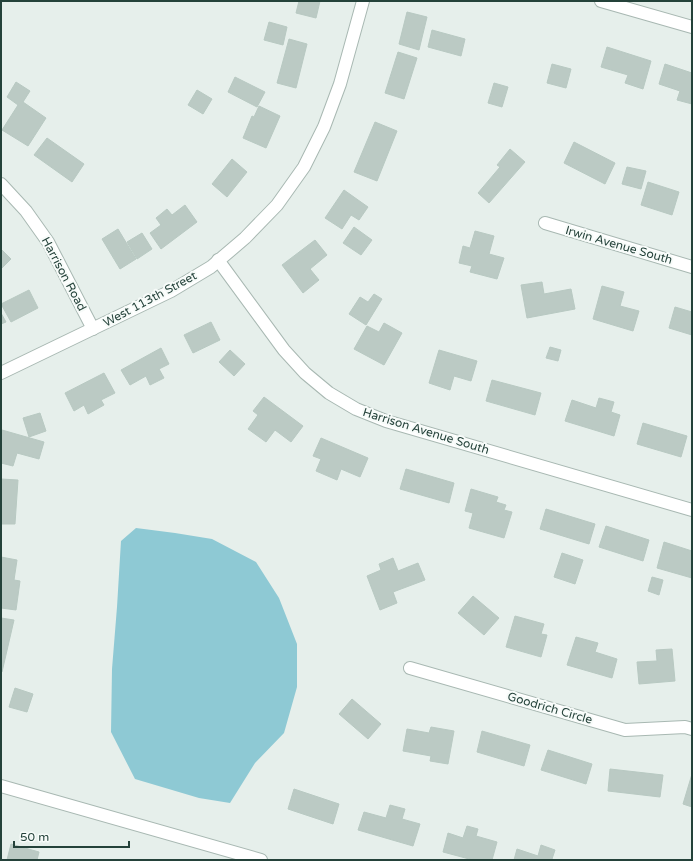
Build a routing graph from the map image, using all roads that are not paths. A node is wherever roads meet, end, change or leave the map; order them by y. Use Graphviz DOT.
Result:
graph roads {
  1 [pos="363,1"];
  2 [pos="601,1"];
  3 [pos="692,27"];
  4 [pos="1,184"];
  5 [pos="545,223"];
  6 [pos="218,260"];
  7 [pos="692,267"];
  8 [pos="93,329"];
  9 [pos="1,373"];
  10 [pos="692,510"];
  11 [pos="410,668"];
  12 [pos="692,729"];
  13 [pos="1,786"];
  14 [pos="261,860"];
  1 -- 6 [label="street, West 113th Street"];
  2 -- 3 [label="street"];
  4 -- 8 [label="street, Harrison Road"];
  5 -- 7 [label="street, Irwin Avenue South"];
  6 -- 8 [label="street, West 113th Street"];
  6 -- 10 [label="street, Harrison Avenue South"];
  8 -- 9 [label="street, West 113th Street"];
  11 -- 12 [label="street, Goodrich Circle"];
  13 -- 14 [label="street"];
}
